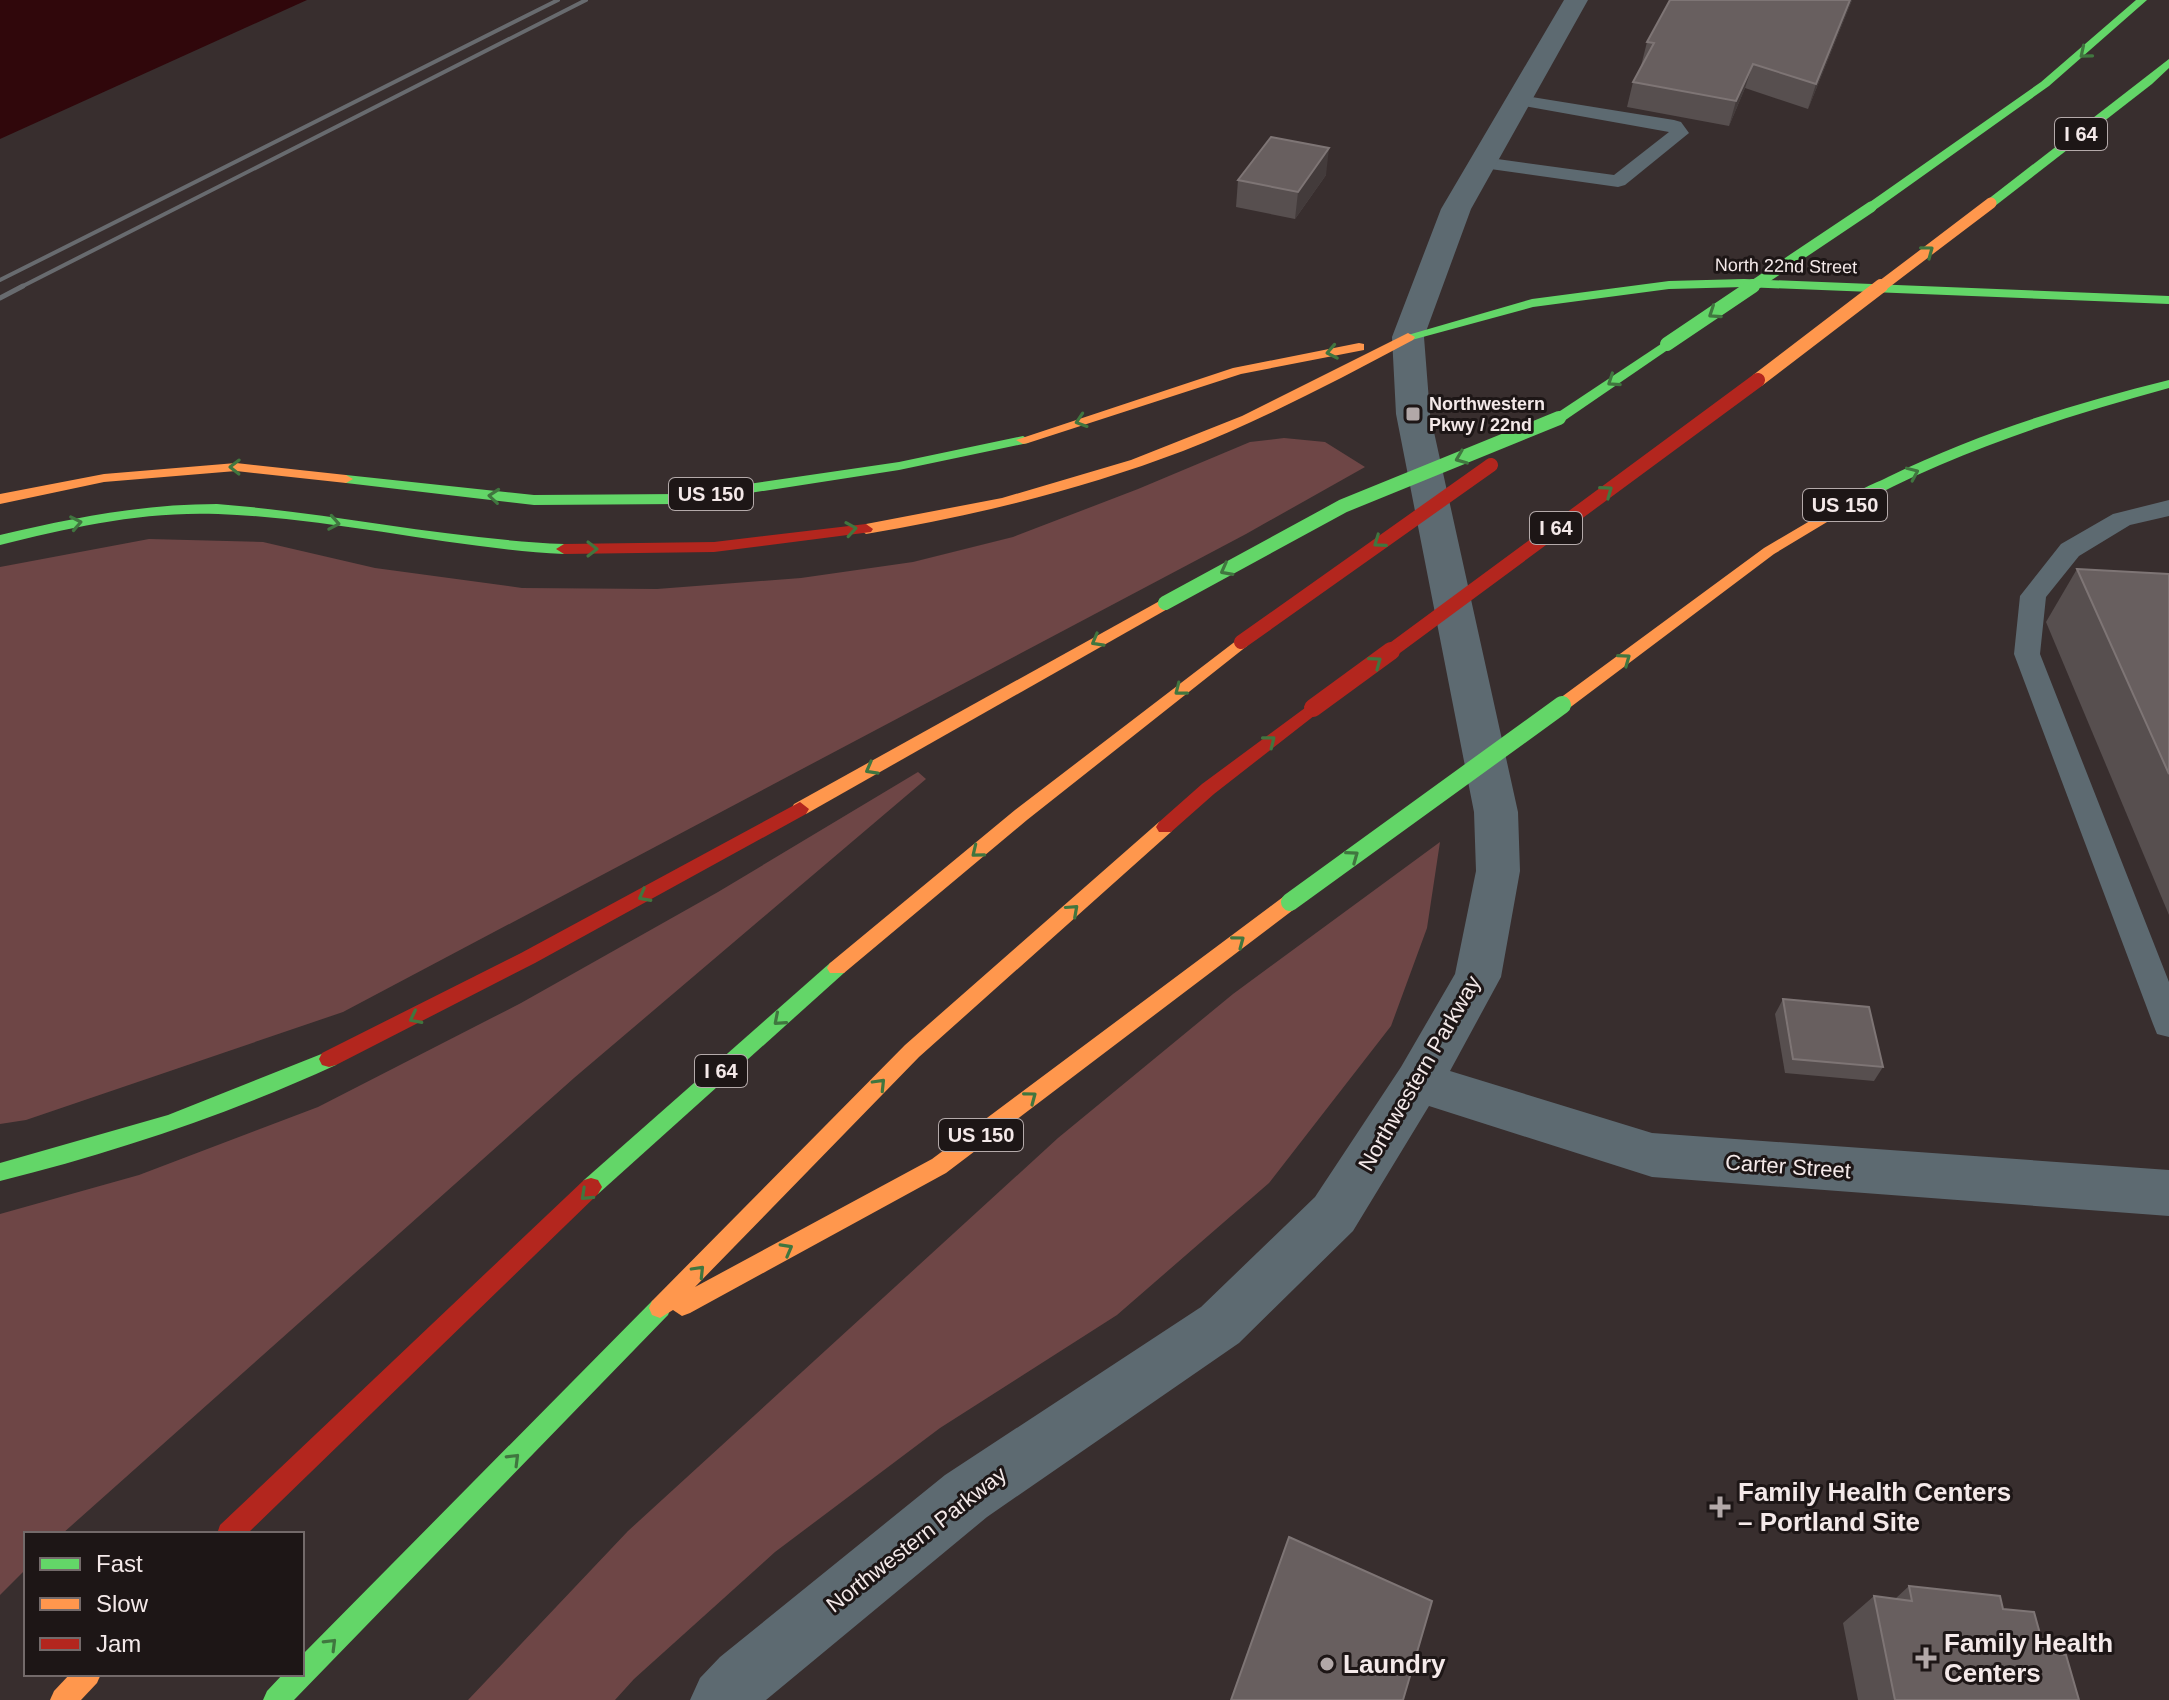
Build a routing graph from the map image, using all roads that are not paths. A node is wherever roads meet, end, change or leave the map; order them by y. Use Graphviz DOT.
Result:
graph roads {
  1 [pos="1576,0"];
  2 [pos="2142,0"];
  3 [pos="2169,62"];
  4 [pos="1519,100"];
  5 [pos="1483,163"];
  6 [pos="2169,300"];
  7 [pos="1408,337"];
  8 [pos="2169,384"];
  9 [pos="1559,418"];
  10 [pos="0,499"];
  11 [pos="2169,508"];
  12 [pos="0,540"];
  13 [pos="2169,1024"];
  14 [pos="1418,1082"];
  15 [pos="0,1172"];
  16 [pos="2169,1193"];
  17 [pos="645,1327"];
  18 [pos="231,1532"];
  19 [pos="304,1672"];
  20 [pos="86,1676"];
  21 [pos="300,1676"];
  22 [pos="63,1700"];
  23 [pos="276,1700"];
  24 [pos="722,1700"];
  1 -- 4 [label="street, Northwestern Parkway"];
  2 -- 9 [label="main road, I 64, one-way, bridge"];
  17 -- 3 [label="main road, I 64, one-way, bridge"];
  4 -- 5 [label="street, Northwestern Parkway"];
  4 -- 5 [label="lane"];
  5 -- 7 [label="street, Northwestern Parkway"];
  6 -- 7 [label="main road, North 22nd Street / US 150"];
  7 -- 10 [label="main road, US 150, one-way"];
  12 -- 7 [label="main road, one-way"];
  7 -- 14 [label="street, Northwestern Parkway"];
  17 -- 8 [label="main road, US 150, one-way, bridge"];
  9 -- 15 [label="main road, one-way, bridge"];
  9 -- 18 [label="main road, I 64, one-way, bridge"];
  11 -- 13 [label="lane"];
  14 -- 16 [label="street, Carter Street"];
  14 -- 24 [label="street, Northwestern Parkway"];
  19 -- 17 [label="main road, I 64, one-way"];
  20 -- 22 [label="main road"];
  23 -- 21 [label="main road, I 64, one-way"];
}
